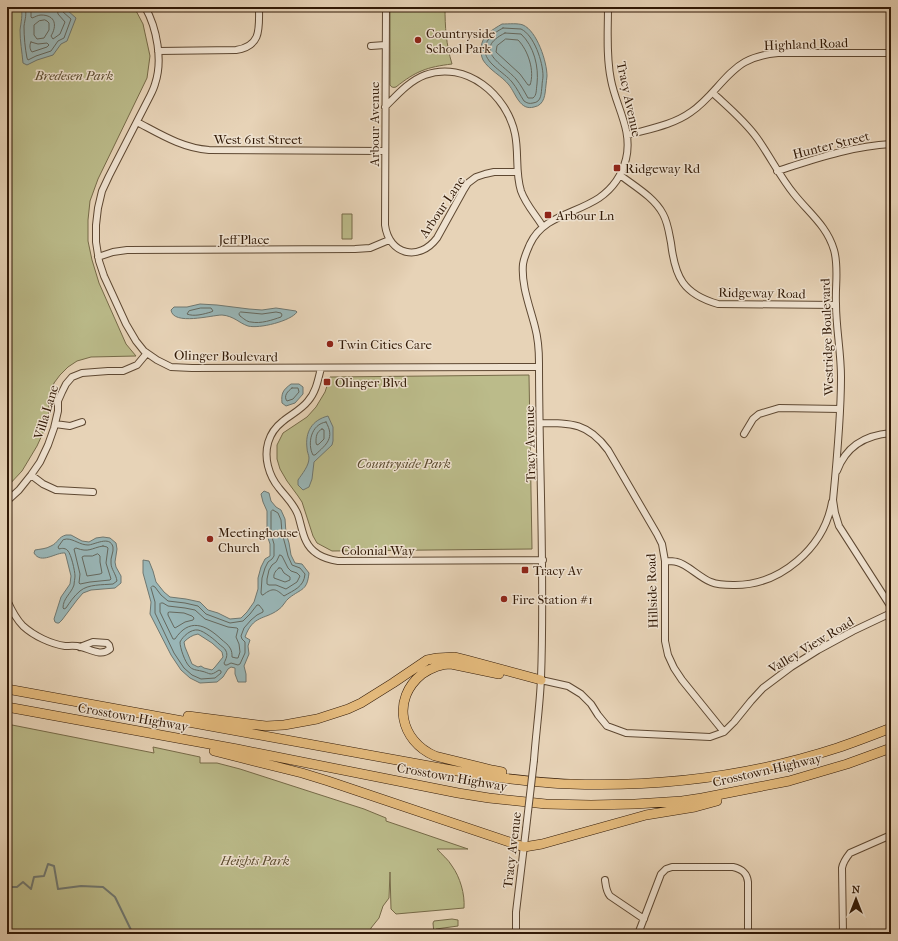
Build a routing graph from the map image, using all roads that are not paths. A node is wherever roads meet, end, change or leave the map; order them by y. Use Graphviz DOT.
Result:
graph roads {
  1 [pos="145,7"];
  2 [pos="258,7"];
  3 [pos="386,7"];
  4 [pos="608,7"];
  5 [pos="385,45"];
  6 [pos="371,46"];
  7 [pos="158,51"];
  8 [pos="891,53"];
  9 [pos="713,93"];
  10 [pos="385,107"];
  11 [pos="137,122"];
  12 [pos="628,135"];
  13 [pos="891,144"];
  14 [pos="385,151"];
  15 [pos="778,171"];
  16 [pos="518,172"];
  17 [pos="620,175"];
  18 [pos="544,227"];
  19 [pos="389,240"];
  20 [pos="98,257"];
  21 [pos="836,304"];
  22 [pos="147,354"];
  23 [pos="539,367"];
  24 [pos="321,368"];
  25 [pos="840,409"];
  26 [pos="82,422"];
  27 [pos="540,423"];
  28 [pos="55,424"];
  29 [pos="891,433"];
  30 [pos="744,434"];
  31 [pos="31,475"];
  32 [pos="835,488"];
  33 [pos="93,492"];
  34 [pos="7,501"];
  35 [pos="543,560"];
  36 [pos="665,560"];
  37 [pos="7,600"];
  38 [pos="891,607"];
  39 [pos="891,613"];
  40 [pos="80,646"];
  41 [pos="541,680"];
  42 [pos="7,689"];
  43 [pos="7,707"];
  44 [pos="119,709"];
  45 [pos="891,728"];
  46 [pos="724,732"];
  47 [pos="165,736"];
  48 [pos="891,748"];
  49 [pos="789,781"];
  50 [pos="592,784"];
  51 [pos="891,835"];
  52 [pos="524,847"];
  53 [pos="605,880"];
  54 [pos="644,919"];
  55 [pos="516,934"];
  56 [pos="638,934"];
  57 [pos="748,934"];
  58 [pos="843,934"];
  1 -- 7 [label="street, Olinger Boulevard"];
  2 -- 7 [label="street"];
  3 -- 5 [label="street, Arbour Avenue"];
  4 -- 12 [label="street, Tracy Avenue"];
  5 -- 6 [label="street"];
  5 -- 10 [label="street, Arbour Avenue"];
  7 -- 11 [label="street, Olinger Boulevard"];
  8 -- 9 [label="street, Highland Road"];
  9 -- 12 [label="street, Highland Road"];
  9 -- 15 [label="street, Westridge Boulevard"];
  10 -- 14 [label="street, Arbour Avenue"];
  10 -- 16 [label="street"];
  11 -- 14 [label="street, West 61st Street"];
  11 -- 20 [label="street, Olinger Boulevard"];
  12 -- 17 [label="street, Tracy Avenue"];
  13 -- 15 [label="street, Hunter Street"];
  14 -- 19 [label="street, Arbour Avenue"];
  15 -- 21 [label="street, Westridge Boulevard"];
  16 -- 18 [label="street"];
  16 -- 19 [label="street, Arbour Lane"];
  17 -- 18 [label="street, Tracy Avenue"];
  17 -- 21 [label="street, Ridgeway Road"];
  18 -- 23 [label="street, Tracy Avenue"];
  19 -- 20 [label="street, Jeff Place"];
  20 -- 22 [label="street, Olinger Boulevard"];
  21 -- 25 [label="street, Westridge Boulevard"];
  22 -- 24 [label="street, Olinger Boulevard"];
  22 -- 28 [label="street, Villa Lane"];
  23 -- 24 [label="street, Olinger Boulevard"];
  23 -- 27 [label="street, Tracy Avenue"];
  24 -- 35 [label="street, Colonial Way"];
  25 -- 30 [label="street"];
  25 -- 32 [label="street, Westridge Boulevard"];
  26 -- 28 [label="street"];
  27 -- 35 [label="street, Tracy Avenue"];
  27 -- 36 [label="street, Hillside Road"];
  28 -- 31 [label="street, Villa Lane"];
  29 -- 32 [label="street"];
  31 -- 33 [label="street"];
  31 -- 34 [label="street, Villa Lane"];
  32 -- 36 [label="street"];
  32 -- 38 [label="street, Westridge Boulevard"];
  35 -- 41 [label="street, Tracy Avenue"];
  36 -- 46 [label="street, Hillside Road"];
  37 -- 40 [label="street"];
  39 -- 46 [label="street, Valley View Road"];
  41 -- 44 [label="highway"];
  41 -- 46 [label="street"];
  41 -- 50 [label="highway"];
  41 -- 52 [label="street, Tracy Avenue, bridge"];
  42 -- 44 [label="highway, Crosstown Highway"];
  43 -- 47 [label="highway, Crosstown Highway"];
  44 -- 50 [label="highway, Crosstown Highway"];
  45 -- 50 [label="highway, Crosstown Highway"];
  47 -- 49 [label="highway, Crosstown Highway"];
  47 -- 52 [label="highway"];
  48 -- 49 [label="highway, Crosstown Highway"];
  49 -- 52 [label="highway"];
  51 -- 58 [label="street"];
  52 -- 55 [label="street, Tracy Avenue"];
  53 -- 54 [label="street"];
  54 -- 56 [label="street"];
  54 -- 57 [label="street"];
}
